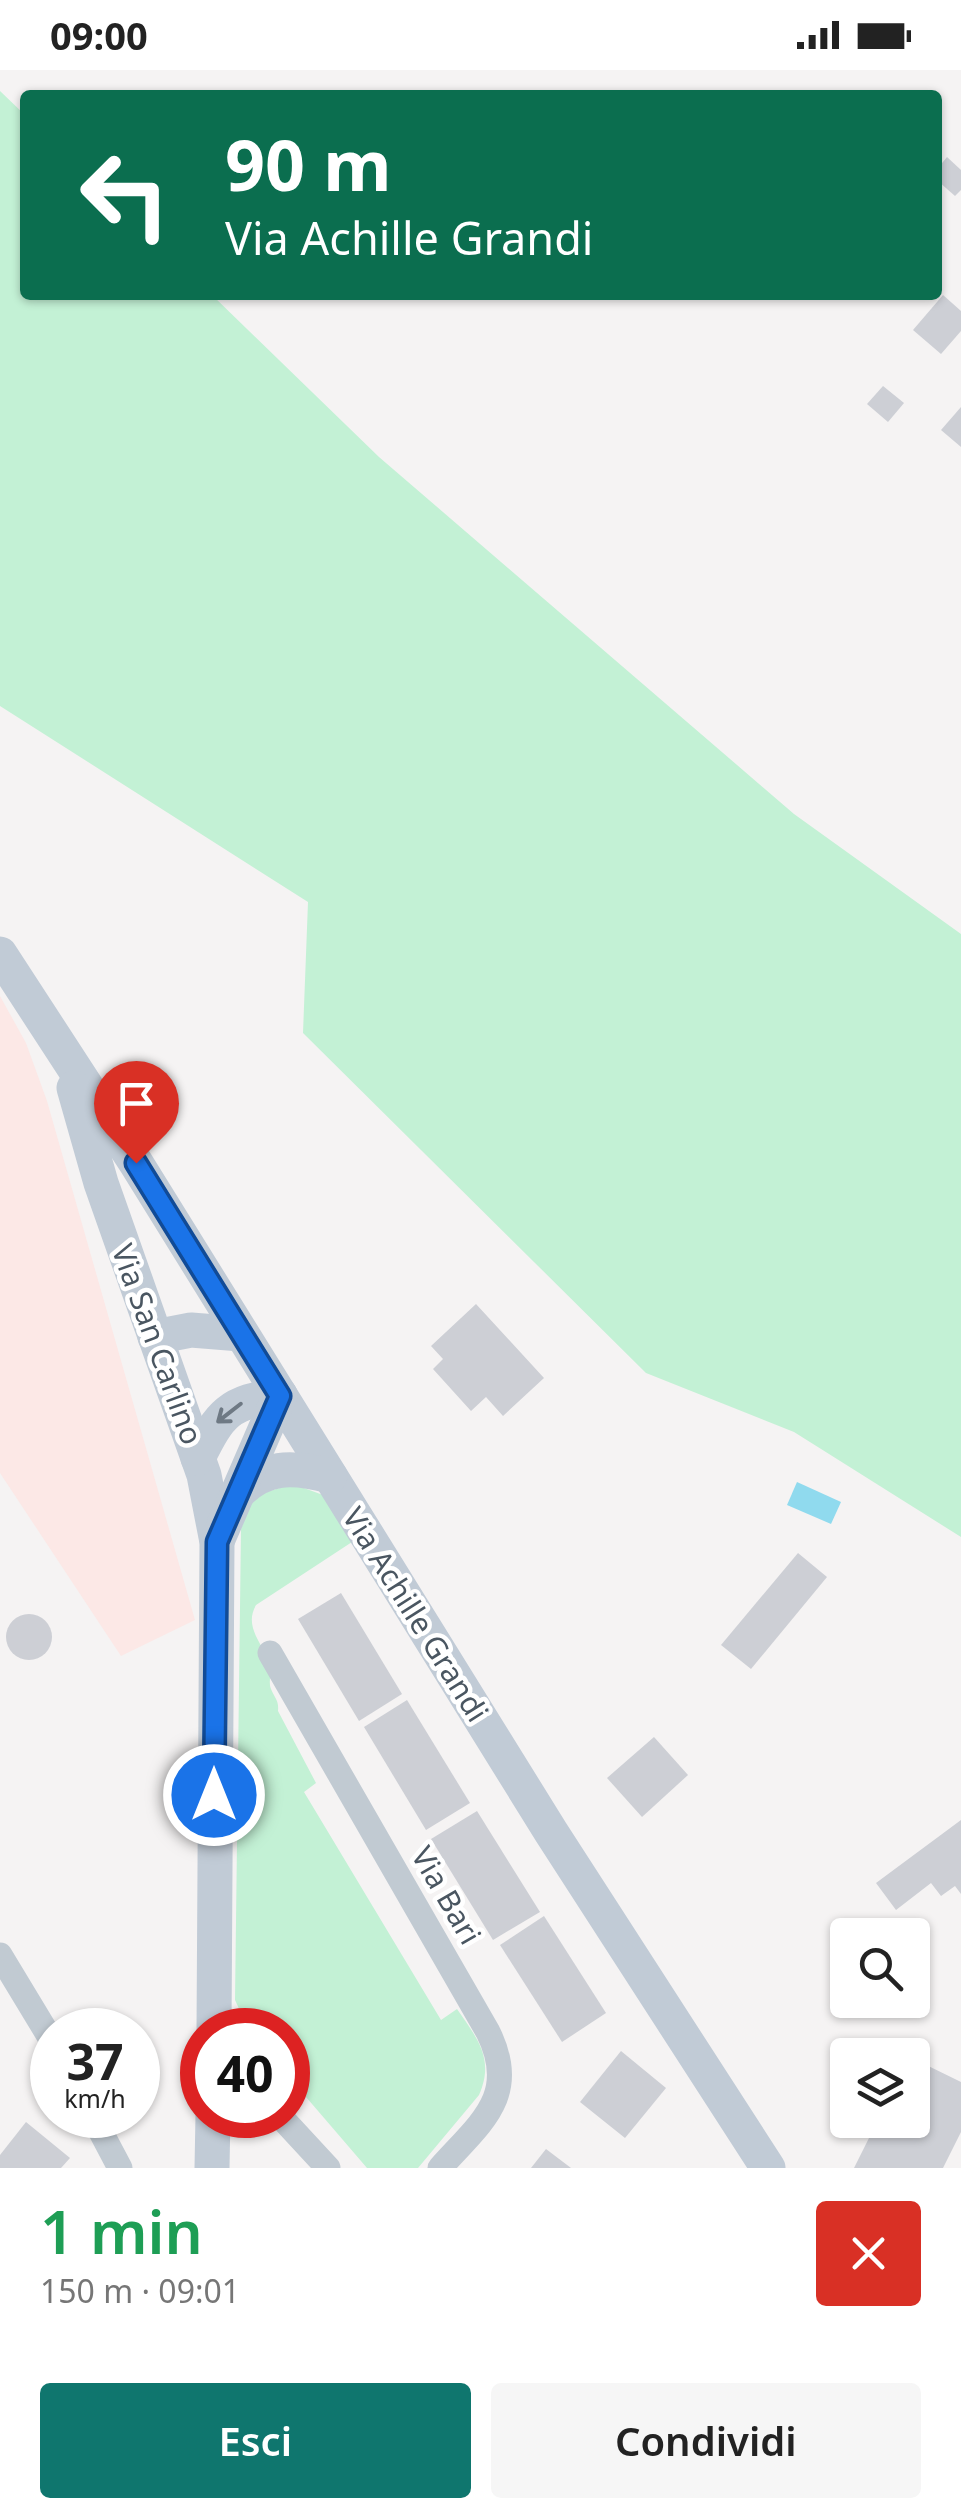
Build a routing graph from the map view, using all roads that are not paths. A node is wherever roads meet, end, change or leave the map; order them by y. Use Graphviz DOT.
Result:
graph roads {
  1 [pos="0,954"];
  2 [pos="65,1058"];
  3 [pos="242,1334"];
  4 [pos="155,1337"];
  5 [pos="280,1396"];
  6 [pos="198,1458"];
  7 [pos="330,1476"];
  8 [pos="234,1496"];
  9 [pos="217,1542"];
  10 [pos="270,1653"];
  11 [pos="0,1956"];
  12 [pos="32,2008"];
  13 [pos="214,2008"];
  14 [pos="104,2138"];
  15 [pos="213,2138"];
  16 [pos="301,2138"];
  17 [pos="120,2168"];
  18 [pos="212,2168"];
  19 [pos="328,2168"];
  20 [pos="440,2168"];
  21 [pos="768,2168"];
  1 -- 2 [label="street"];
  2 -- 3 [label="street, Via Achille Grandi"];
  2 -- 4 [label="street, Via San Carlino"];
  3 -- 4 [label="street"];
  3 -- 5 [label="street, Via Achille Grandi"];
  4 -- 6 [label="street, Via San Carlino"];
  5 -- 6 [label="street, Via San Carlino, one-way"];
  5 -- 7 [label="street, Via Achille Grandi"];
  5 -- 8 [label="street, Via San Carlino"];
  6 -- 9 [label="street, Via San Carlino"];
  7 -- 8 [label="street"];
  7 -- 21 [label="street, Via Achille Grandi"];
  8 -- 9 [label="street, Via San Carlino"];
  9 -- 13 [label="street, Via San Carlino"];
  10 -- 20 [label="street, Via Bari"];
  11 -- 12 [label="street"];
  14 -- 17 [label="street"];
  15 -- 18 [label="street"];
  16 -- 19 [label="street"];
}
